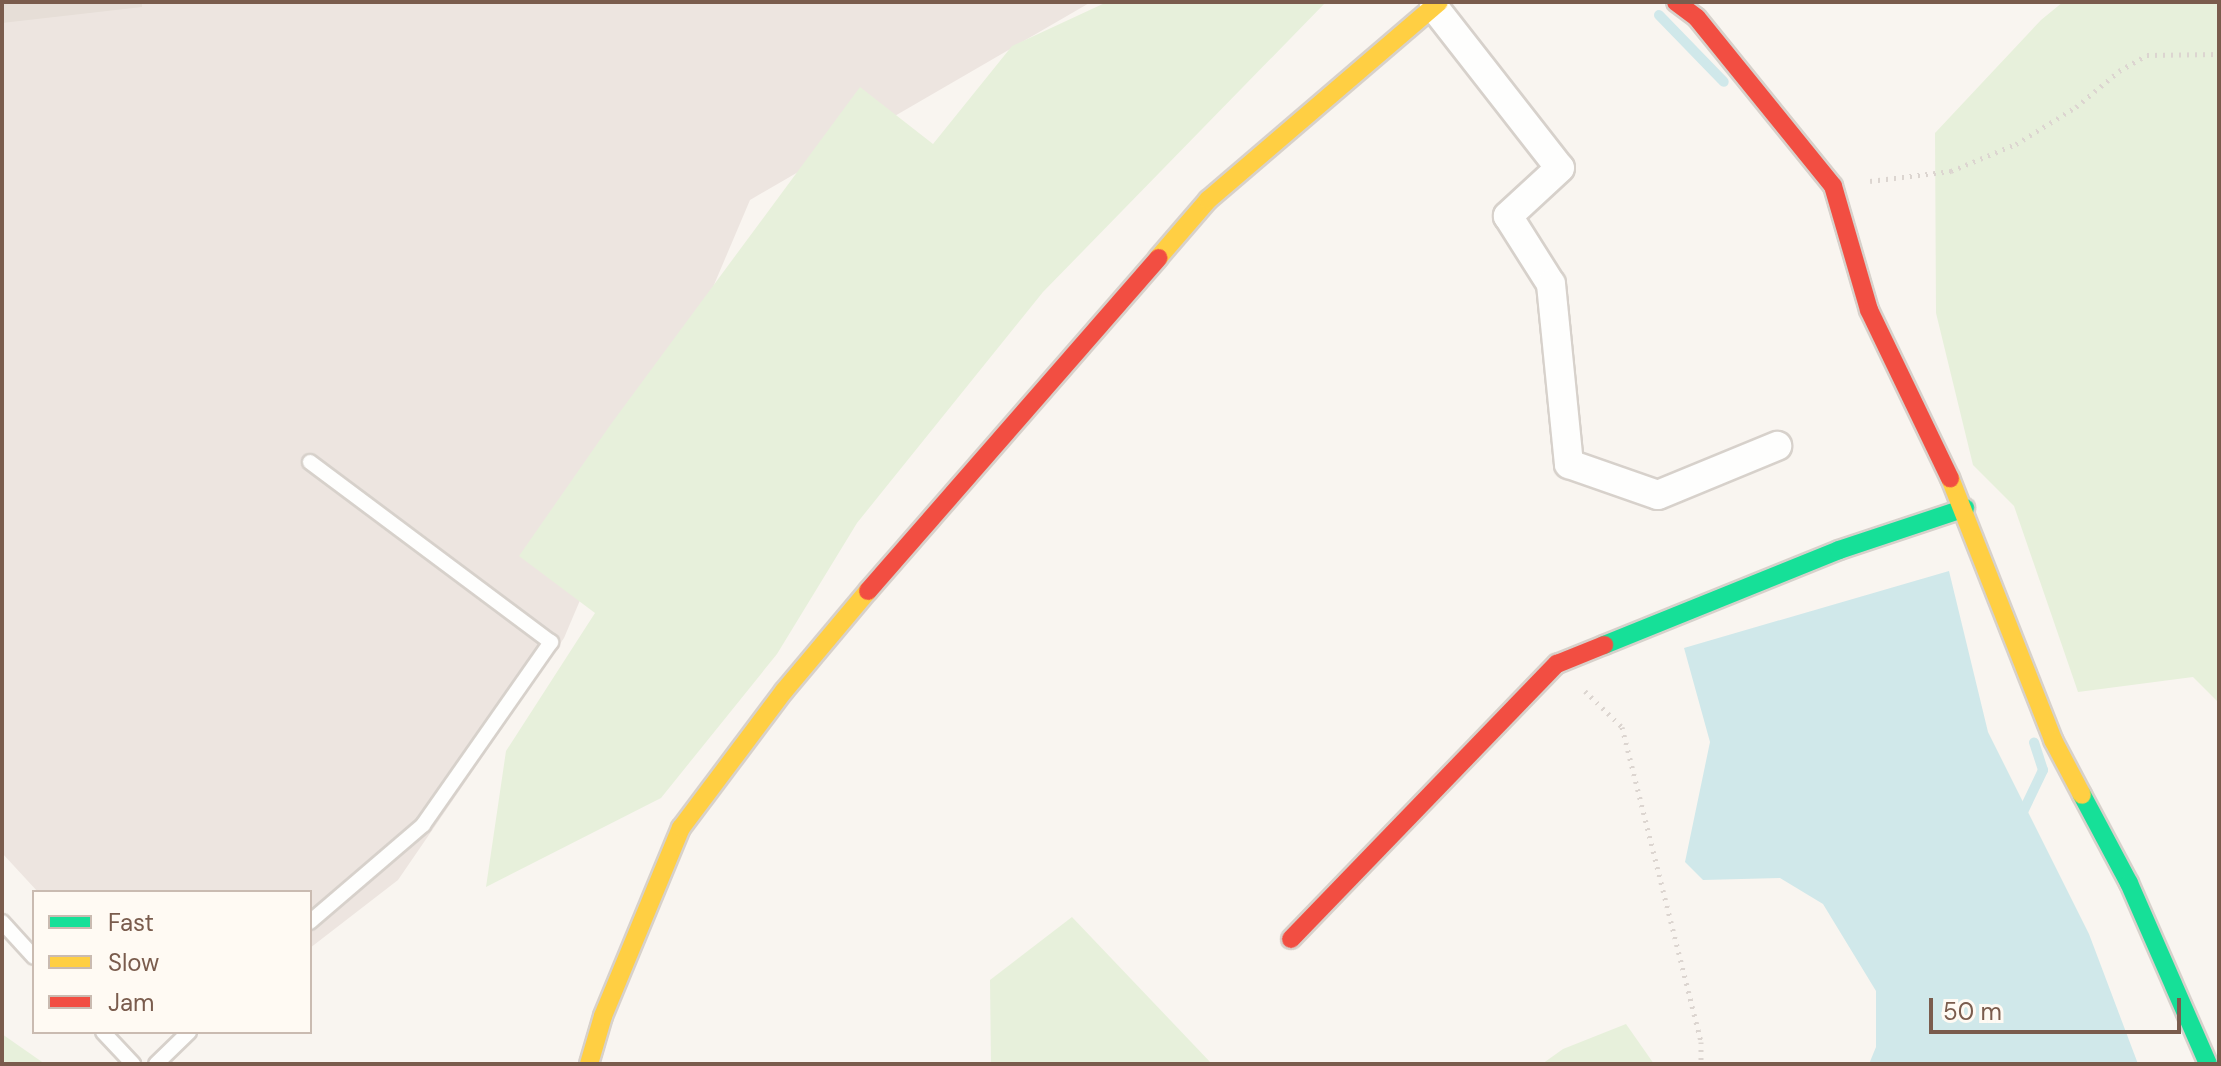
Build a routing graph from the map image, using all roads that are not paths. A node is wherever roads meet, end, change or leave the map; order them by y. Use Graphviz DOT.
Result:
graph roads {
  1 [pos="1676,2"];
  2 [pos="1437,4"];
  3 [pos="1777,446"];
  4 [pos="310,462"];
  5 [pos="1965,508"];
  6 [pos="312,920"];
  7 [pos="2,922"];
  8 [pos="1291,939"];
  9 [pos="32,955"];
  10 [pos="105,1034"];
  11 [pos="187,1034"];
  12 [pos="133,1064"];
  13 [pos="156,1064"];
  14 [pos="589,1064"];
  15 [pos="2208,1064"];
  1 -- 5 [label="street"];
  2 -- 3 [label="street"];
  2 -- 14 [label="street"];
  4 -- 6 [label="lane"];
  5 -- 8 [label="street"];
  5 -- 15 [label="street"];
  7 -- 9 [label="lane"];
  10 -- 12 [label="lane"];
  11 -- 13 [label="lane"];
}
